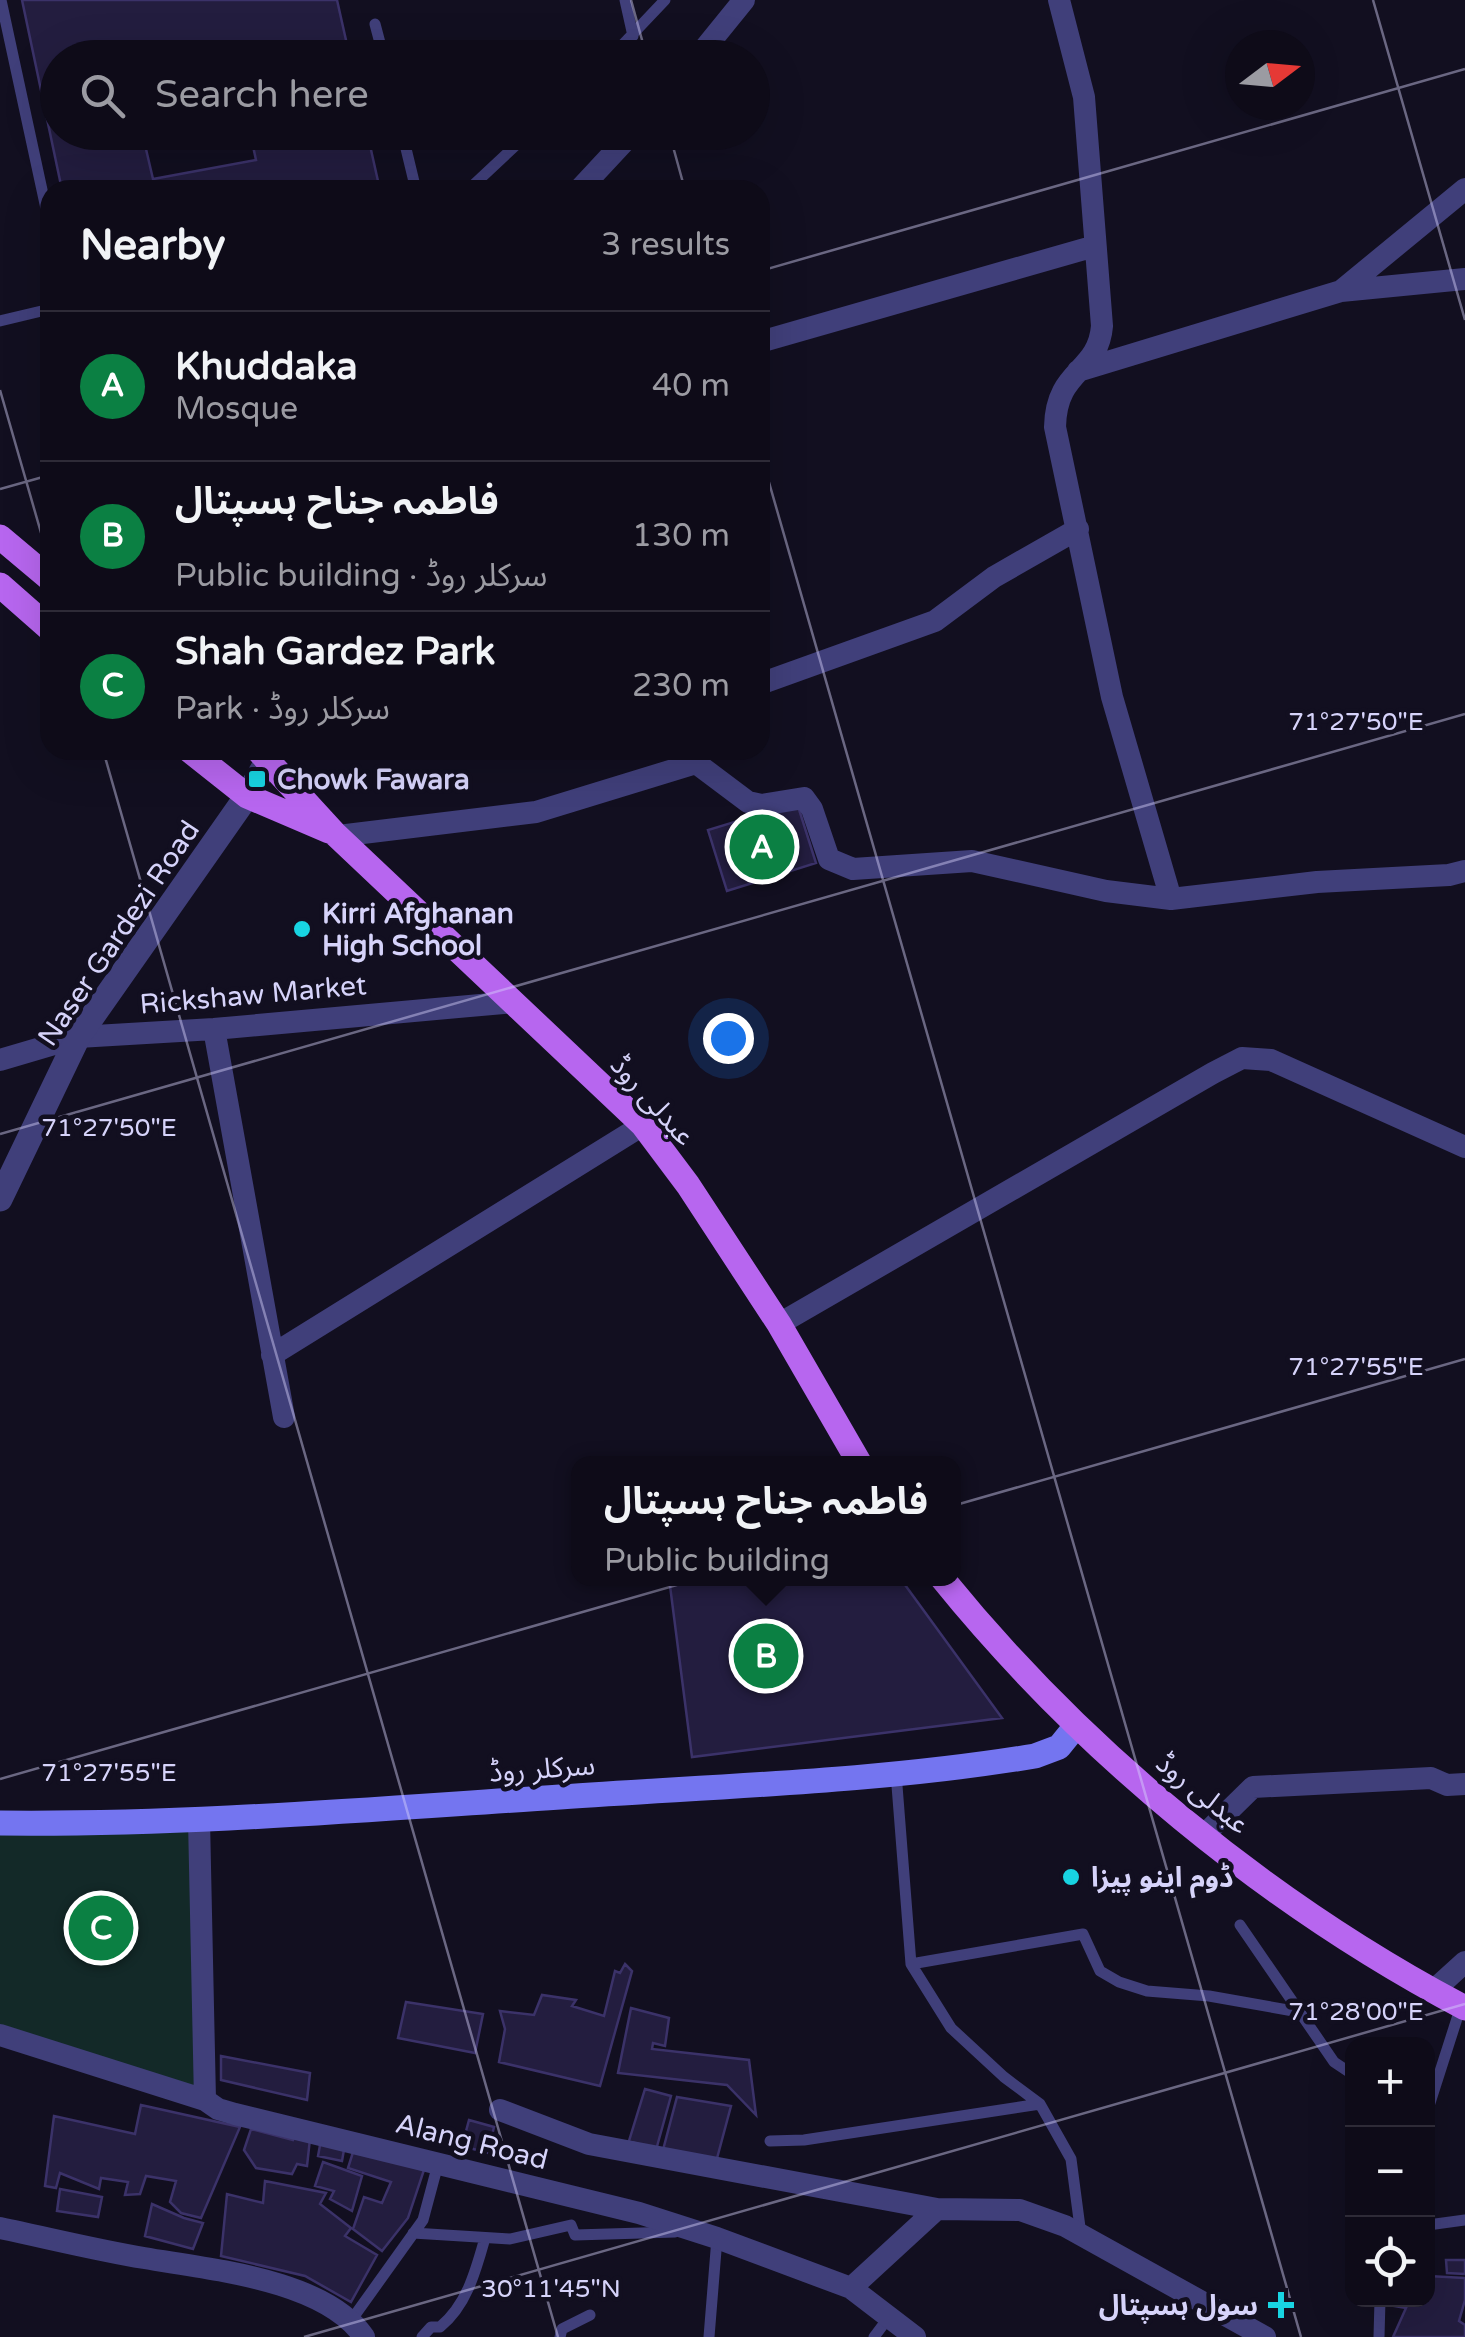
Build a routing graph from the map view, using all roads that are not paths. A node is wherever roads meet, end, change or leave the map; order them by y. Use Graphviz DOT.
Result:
graph roads {
  1 [pos="1,0"];
  2 [pos="626,0"];
  3 [pos="665,0"];
  4 [pos="744,0"];
  5 [pos="1060,0"];
  6 [pos="376,24"];
  7 [pos="633,36"];
  8 [pos="380,40"];
  9 [pos="629,40"];
  10 [pos="712,40"];
  11 [pos="406,150"];
  12 [pos="511,150"];
  13 [pos="616,150"];
  14 [pos="414,180"];
  15 [pos="479,180"];
  16 [pos="588,180"];
  17 [pos="40,181"];
  18 [pos="1465,188"];
  19 [pos="1095,246"];
  20 [pos="1465,279"];
  21 [pos="1340,291"];
  22 [pos="40,311"];
  23 [pos="0,321"];
  24 [pos="770,339"];
  25 [pos="1074,372"];
  26 [pos="1078,529"];
  27 [pos="0,537"];
  28 [pos="40,571"];
  29 [pos="0,584"];
  30 [pos="40,621"];
  31 [pos="770,680"];
  32 [pos="204,760"];
  33 [pos="261,760"];
  34 [pos="268,760"];
  35 [pos="686,760"];
  36 [pos="701,760"];
  37 [pos="247,796"];
  38 [pos="336,835"];
  39 [pos="1465,870"];
  40 [pos="1171,900"];
  41 [pos="514,1002"];
  42 [pos="214,1030"];
  43 [pos="78,1037"];
  44 [pos="0,1060"];
  45 [pos="643,1125"];
  46 [pos="1465,1146"];
  47 [pos="0,1199"];
  48 [pos="779,1324"];
  49 [pos="272,1355"];
  50 [pos="284,1417"];
  51 [pos="855,1456"];
  52 [pos="948,1586"];
  53 [pos="1076,1726"];
  54 [pos="896,1773"];
  55 [pos="1465,1784"];
  56 [pos="199,1820"];
  57 [pos="0,1823"];
  58 [pos="1204,1835"];
  59 [pos="1240,1925"];
  60 [pos="1465,1962"];
  61 [pos="911,1964"];
  62 [pos="1433,1991"];
  63 [pos="1463,2007"];
  64 [pos="1300,2012"];
  65 [pos="0,2035"];
  66 [pos="1345,2069"];
  67 [pos="1435,2089"];
  68 [pos="206,2100"];
  69 [pos="1040,2104"];
  70 [pos="500,2110"];
  71 [pos="770,2140"];
  72 [pos="438,2164"];
  73 [pos="937,2208"];
  74 [pos="1465,2220"];
  75 [pos="1435,2224"];
  76 [pos="0,2228"];
  77 [pos="413,2233"];
  78 [pos="708,2235"];
  79 [pos="1081,2235"];
  80 [pos="485,2238"];
  81 [pos="852,2288"];
  82 [pos="1380,2307"];
  83 [pos="590,2315"];
  84 [pos="889,2317"];
  85 [pos="357,2329"];
  86 [pos="422,2337"];
  87 [pos="560,2337"];
  88 [pos="709,2337"];
  89 [pos="874,2337"];
  90 [pos="915,2337"];
  91 [pos="1265,2337"];
  92 [pos="1379,2337"];
  1 -- 17 [label="lane"];
  2 -- 7 [label="lane"];
  3 -- 7 [label="lane"];
  4 -- 10 [label="street"];
  5 -- 19 [label="street"];
  6 -- 8 [label="lane"];
  7 -- 9 [label="lane"];
  11 -- 14 [label="lane"];
  12 -- 15 [label="lane"];
  13 -- 16 [label="street"];
  18 -- 21 [label="street"];
  19 -- 24 [label="street"];
  19 -- 25 [label="street"];
  20 -- 21 [label="street"];
  21 -- 25 [label="street"];
  22 -- 23 [label="lane"];
  25 -- 26 [label="street"];
  26 -- 31 [label="street"];
  26 -- 40 [label="street"];
  27 -- 28 [label="main road"];
  29 -- 30 [label="main road"];
  32 -- 37 [label="main road, عبدلی روڈ"];
  33 -- 37 [label="street, Naser Gardezi Road"];
  34 -- 38 [label="main road, عبدلی روڈ"];
  35 -- 38 [label="street"];
  36 -- 40 [label="street"];
  37 -- 38 [label="main road, عبدلی روڈ"];
  37 -- 43 [label="street, Naser Gardezi Road"];
  38 -- 41 [label="main road, عبدلی روڈ"];
  39 -- 40 [label="street"];
  41 -- 42 [label="street, Rickshaw Market"];
  41 -- 45 [label="main road, عبدلی روڈ"];
  42 -- 43 [label="street, Rickshaw Market"];
  42 -- 49 [label="street"];
  43 -- 44 [label="street, Rickshaw Market"];
  43 -- 47 [label="street, Naser Gardezi Road"];
  45 -- 48 [label="main road, عبدلی روڈ"];
  45 -- 49 [label="street"];
  46 -- 48 [label="street"];
  48 -- 51 [label="main road, عبدلی روڈ"];
  49 -- 50 [label="street"];
  52 -- 53 [label="main road, عبدلی روڈ"];
  53 -- 54 [label="main road, سرکلر روڈ"];
  53 -- 58 [label="main road, عبدلی روڈ"];
  54 -- 56 [label="main road, سرکلر روڈ"];
  54 -- 61 [label="lane"];
  55 -- 58 [label="street"];
  56 -- 57 [label="main road, سرکلر روڈ"];
  56 -- 68 [label="street"];
  58 -- 62 [label="main road, عبدلی روڈ"];
  59 -- 64 [label="lane"];
  60 -- 62 [label="street"];
  61 -- 64 [label="lane"];
  61 -- 69 [label="lane"];
  62 -- 63 [label="main road, عبدلی روڈ"];
  63 -- 67 [label="lane"];
  64 -- 66 [label="lane"];
  65 -- 68 [label="street, Alang Road"];
  68 -- 72 [label="street, Alang Road"];
  69 -- 71 [label="lane"];
  69 -- 79 [label="lane"];
  70 -- 73 [label="street"];
  72 -- 77 [label="lane"];
  72 -- 78 [label="street, Alang Road"];
  73 -- 79 [label="street"];
  73 -- 81 [label="street"];
  74 -- 75 [label="lane"];
  76 -- 85 [label="street"];
  77 -- 80 [label="lane"];
  77 -- 85 [label="lane"];
  78 -- 80 [label="lane"];
  78 -- 81 [label="street, Alang Road"];
  78 -- 88 [label="lane"];
  79 -- 91 [label="street"];
  80 -- 86 [label="lane"];
  81 -- 84 [label="street, Alang Road"];
  82 -- 92 [label="lane"];
  83 -- 87 [label="lane"];
  84 -- 89 [label="lane"];
  84 -- 90 [label="street, Alang Road"];
}
